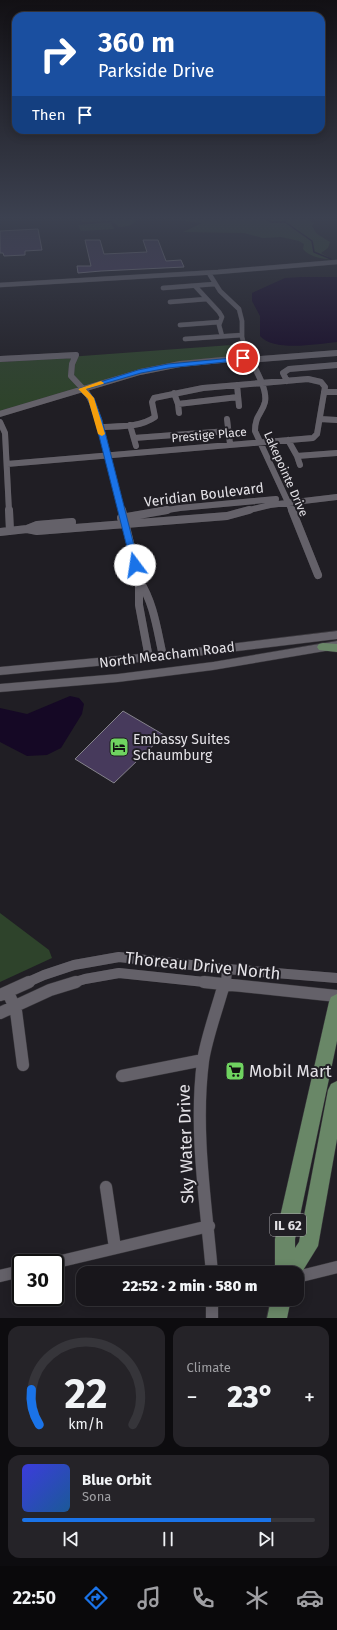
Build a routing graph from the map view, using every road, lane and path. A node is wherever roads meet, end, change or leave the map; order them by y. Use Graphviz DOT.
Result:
graph roads {
  1 [pos="92,281"];
  2 [pos="100,281"];
  3 [pos="213,281"];
  4 [pos="70,282"];
  5 [pos="215,284"];
  6 [pos="0,285"];
  7 [pos="195,286"];
  8 [pos="0,288"];
  9 [pos="163,288"];
  10 [pos="207,299"];
  11 [pos="170,302"];
  12 [pos="220,322"];
  13 [pos="180,325"];
  14 [pos="242,335"];
  15 [pos="222,336"];
  16 [pos="185,339"];
  17 [pos="337,349"];
  18 [pos="337,353"];
  19 [pos="247,358"];
  20 [pos="0,359"];
  21 [pos="337,365"];
  22 [pos="287,381"];
  23 [pos="262,383"];
  24 [pos="237,385"];
  25 [pos="82,389"];
  26 [pos="324,392"];
  27 [pos="337,392"];
  28 [pos="174,393"];
  29 [pos="238,398"];
  30 [pos="178,404"];
  31 [pos="239,406"];
  32 [pos="179,413"];
  33 [pos="0,414"];
  34 [pos="227,419"];
  35 [pos="320,419"];
  36 [pos="337,420"];
  37 [pos="0,422"];
  38 [pos="130,425"];
  39 [pos="100,427"];
  40 [pos="228,431"];
  41 [pos="134,438"];
  42 [pos="288,440"];
  43 [pos="260,442"];
  44 [pos="230,444"];
  45 [pos="136,446"];
  46 [pos="337,453"];
  47 [pos="107,456"];
  48 [pos="296,456"];
  49 [pos="7,464"];
  50 [pos="300,465"];
  51 [pos="337,493"];
  52 [pos="337,498"];
  53 [pos="288,500"];
  54 [pos="124,521"];
  55 [pos="10,531"];
  56 [pos="0,532"];
  57 [pos="318,575"];
  58 [pos="139,580"];
  59 [pos="337,635"];
  60 [pos="337,644"];
  61 [pos="323,647"];
  62 [pos="337,648"];
  63 [pos="163,656"];
  64 [pos="149,658"];
  65 [pos="0,671"];
  66 [pos="0,688"];
  67 [pos="227,969"];
  68 [pos="337,978"];
  69 [pos="226,985"];
  70 [pos="4,994"];
  71 [pos="337,996"];
  72 [pos="337,1002"];
  73 [pos="14,1006"];
  74 [pos="0,1013"];
  75 [pos="203,1060"];
  76 [pos="23,1065"];
  77 [pos="122,1076"];
  78 [pos="337,1090"];
  79 [pos="106,1186"];
  80 [pos="209,1226"];
  81 [pos="115,1248"];
  82 [pos="64,1260"];
  83 [pos="212,1266"];
  84 [pos="285,1266"];
  85 [pos="295,1266"];
  86 [pos="337,1267"];
  87 [pos="12,1273"];
  88 [pos="304,1275"];
  89 [pos="0,1276"];
  90 [pos="212,1306"];
  91 [pos="280,1306"];
  92 [pos="212,1318"];
  93 [pos="277,1318"];
  1 -- 4 [label="street"];
  2 -- 4 [label="street"];
  3 -- 5 [label="street, Lakepointe Drive"];
  4 -- 6 [label="street"];
  4 -- 8 [label="street"];
  5 -- 7 [label="street"];
  5 -- 14 [label="street, Lakepointe Drive"];
  7 -- 9 [label="street"];
  7 -- 10 [label="street"];
  10 -- 11 [label="street"];
  10 -- 12 [label="street"];
  12 -- 13 [label="street"];
  12 -- 15 [label="street"];
  14 -- 15 [label="street"];
  14 -- 19 [label="street, Lakepointe Drive"];
  15 -- 16 [label="street"];
  17 -- 19 [label="street"];
  18 -- 19 [label="street"];
  19 -- 23 [label="street, Lakepointe Drive"];
  19 -- 25 [label="street"];
  20 -- 25 [label="street"];
  21 -- 22 [label="street"];
  22 -- 23 [label="street"];
  22 -- 26 [label="street"];
  23 -- 24 [label="street"];
  23 -- 43 [label="street, Lakepointe Drive"];
  24 -- 28 [label="street"];
  24 -- 29 [label="street"];
  25 -- 33 [label="street"];
  25 -- 39 [label="street"];
  26 -- 27 [label="street"];
  26 -- 35 [label="street"];
  28 -- 30 [label="street"];
  28 -- 38 [label="street"];
  29 -- 30 [label="street"];
  29 -- 31 [label="street"];
  30 -- 32 [label="street"];
  34 -- 40 [label="street"];
  35 -- 36 [label="street"];
  35 -- 42 [label="street, Prestige Place"];
  37 -- 49 [label="street"];
  38 -- 39 [label="street"];
  38 -- 41 [label="street"];
  39 -- 47 [label="street"];
  40 -- 41 [label="street"];
  40 -- 44 [label="street"];
  41 -- 45 [label="street"];
  42 -- 43 [label="street, Prestige Place"];
  42 -- 48 [label="street"];
  43 -- 44 [label="street, Prestige Place"];
  43 -- 53 [label="street, Lakepointe Drive"];
  44 -- 47 [label="street, Prestige Place"];
  46 -- 48 [label="street"];
  47 -- 49 [label="street, Prestige Place"];
  47 -- 54 [label="street"];
  48 -- 50 [label="street"];
  49 -- 55 [label="street"];
  51 -- 53 [label="street, Veridian Boulevard"];
  52 -- 53 [label="street, Veridian Boulevard"];
  53 -- 54 [label="street, Veridian Boulevard"];
  53 -- 54 [label="street, Veridian Boulevard"];
  53 -- 57 [label="street, Lakepointe Drive"];
  54 -- 55 [label="street, Veridian Boulevard"];
  54 -- 58 [label="street"];
  55 -- 56 [label="street, Veridian Boulevard"];
  58 -- 63 [label="street"];
  58 -- 64 [label="street"];
  59 -- 63 [label="main road, North Meacham Road"];
  60 -- 61 [label="main road, North Meacham Road"];
  61 -- 62 [label="main road"];
  61 -- 66 [label="main road, North Meacham Road"];
  63 -- 64 [label="main road, North Meacham Road"];
  64 -- 65 [label="main road, North Meacham Road"];
  67 -- 68 [label="street, Thoreau Drive North"];
  67 -- 69 [label="street, Sky Water Drive"];
  67 -- 70 [label="street, Thoreau Drive North"];
  69 -- 71 [label="street, Thoreau Drive North"];
  69 -- 73 [label="street, Thoreau Drive North"];
  69 -- 75 [label="street, Sky Water Drive"];
  70 -- 73 [label="street"];
  72 -- 84 [label="main road, IL 62"];
  73 -- 74 [label="street, Thoreau Drive North"];
  73 -- 76 [label="street"];
  75 -- 77 [label="street"];
  75 -- 80 [label="street, Sky Water Drive"];
  78 -- 85 [label="main road, IL 62"];
  79 -- 81 [label="street"];
  80 -- 81 [label="street"];
  80 -- 83 [label="street, Sky Water Drive"];
  81 -- 82 [label="street"];
  86 -- 88 [label="street"];
  87 -- 89 [label="street"];
  90 -- 92 [label="street"];
  91 -- 93 [label="main road"];
}
